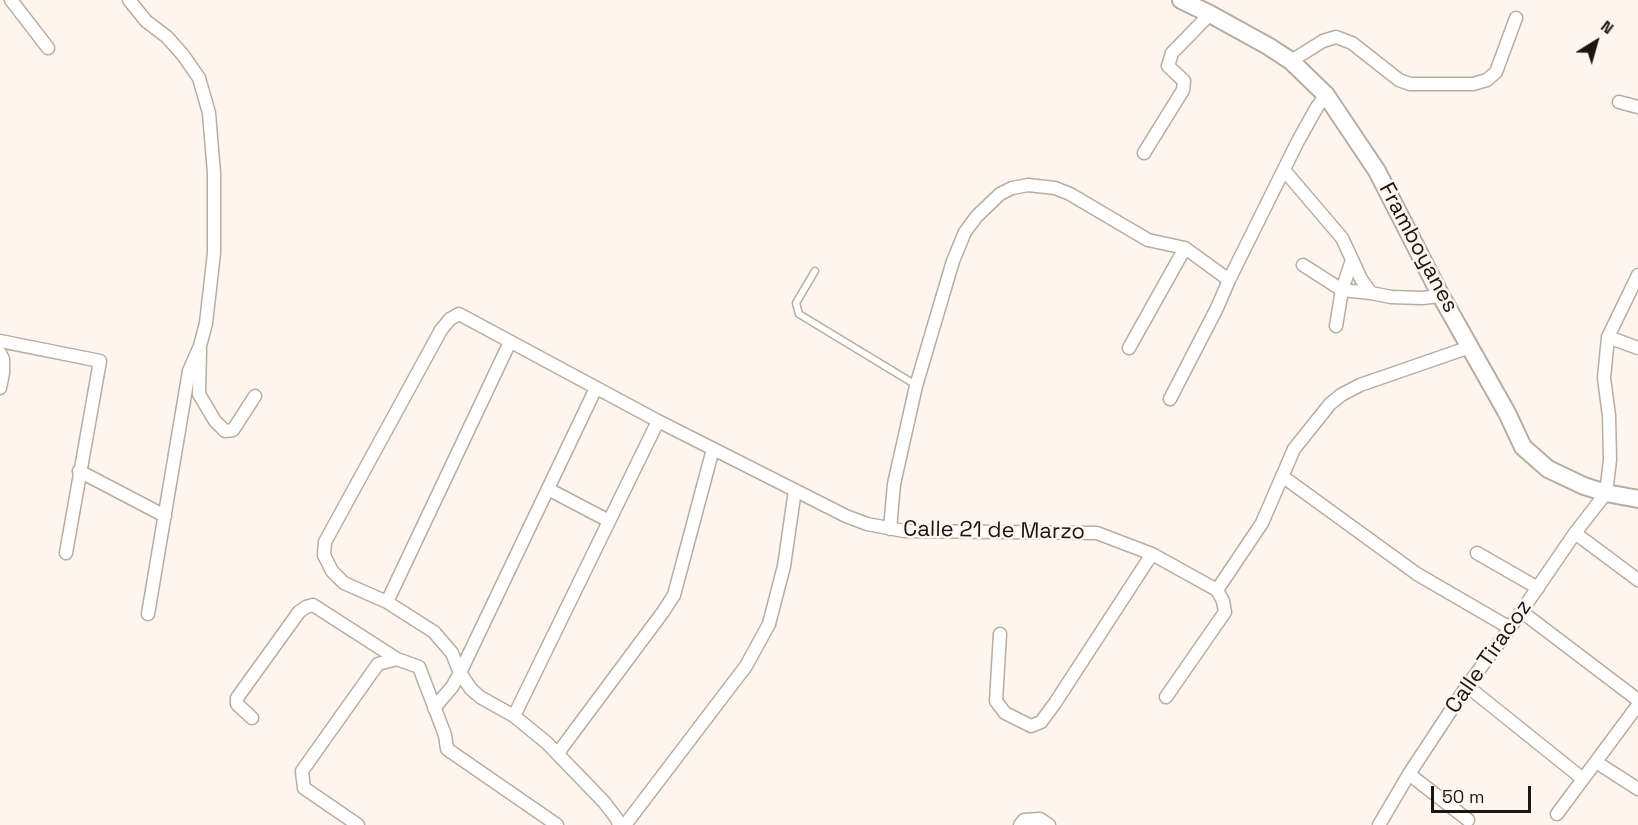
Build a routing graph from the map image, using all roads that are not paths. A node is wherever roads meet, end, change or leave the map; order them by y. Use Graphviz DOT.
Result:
graph roads {
  1 [pos="11,0"];
  2 [pos="129,0"];
  3 [pos="1181,0"];
  4 [pos="1210,14"];
  5 [pos="1516,18"];
  6 [pos="48,48"];
  7 [pos="1291,61"];
  8 [pos="1326,95"];
  9 [pos="1619,102"];
  10 [pos="1638,107"];
  11 [pos="1144,153"];
  12 [pos="1284,170"];
  13 [pos="1185,248"];
  14 [pos="1352,260"];
  15 [pos="1303,265"];
  16 [pos="815,271"];
  17 [pos="1638,276"];
  18 [pos="1229,280"];
  19 [pos="1342,290"];
  20 [pos="1371,293"];
  21 [pos="1442,296"];
  22 [pos="1336,326"];
  23 [pos="1608,337"];
  24 [pos="0,341"];
  25 [pos="510,342"];
  26 [pos="200,346"];
  27 [pos="1470,347"];
  28 [pos="1130,348"];
  29 [pos="1638,348"];
  30 [pos="0,353"];
  31 [pos="916,386"];
  32 [pos="0,388"];
  33 [pos="596,388"];
  34 [pos="255,396"];
  35 [pos="1170,399"];
  36 [pos="658,421"];
  37 [pos="712,449"];
  38 [pos="79,471"];
  39 [pos="1282,476"];
  40 [pos="548,489"];
  41 [pos="795,490"];
  42 [pos="1606,493"];
  43 [pos="1638,499"];
  44 [pos="165,516"];
  45 [pos="609,521"];
  46 [pos="890,529"];
  47 [pos="1575,533"];
  48 [pos="66,553"];
  49 [pos="1477,553"];
  50 [pos="1152,554"];
  51 [pos="1638,580"];
  52 [pos="1538,588"];
  53 [pos="1217,590"];
  54 [pos="387,602"];
  55 [pos="1521,612"];
  56 [pos="148,614"];
  57 [pos="1510,628"];
  58 [pos="1000,634"];
  59 [pos="397,659"];
  60 [pos="460,673"];
  61 [pos="1467,686"];
  62 [pos="1166,697"];
  63 [pos="1638,700"];
  64 [pos="1638,705"];
  65 [pos="434,708"];
  66 [pos="514,716"];
  67 [pos="252,718"];
  68 [pos="558,753"];
  69 [pos="1596,762"];
  70 [pos="1409,774"];
  71 [pos="1583,779"];
  72 [pos="1638,789"];
  73 [pos="1557,814"];
  74 [pos="1468,820"];
  75 [pos="358,825"];
  76 [pos="557,825"];
  77 [pos="619,825"];
  78 [pos="625,825"];
  79 [pos="1020,825"];
  80 [pos="1049,825"];
  81 [pos="1379,825"];
  1 -- 6 [label="street"];
  2 -- 26 [label="street"];
  3 -- 4 [label="main road, Framboyanes"];
  4 -- 7 [label="main road, Framboyanes"];
  4 -- 11 [label="street"];
  5 -- 7 [label="street"];
  7 -- 8 [label="main road, Framboyanes"];
  8 -- 12 [label="street"];
  8 -- 21 [label="main road, Framboyanes"];
  9 -- 10 [label="street"];
  12 -- 14 [label="street"];
  12 -- 18 [label="street"];
  13 -- 18 [label="street, Calle 21 de Marzo"];
  13 -- 28 [label="street"];
  13 -- 31 [label="street, Calle 21 de Marzo"];
  14 -- 19 [label="street"];
  14 -- 20 [label="street"];
  15 -- 19 [label="street"];
  16 -- 31 [label="lane"];
  17 -- 23 [label="street"];
  18 -- 35 [label="street"];
  19 -- 20 [label="street"];
  19 -- 22 [label="street"];
  20 -- 21 [label="street"];
  21 -- 27 [label="main road, Framboyanes"];
  23 -- 29 [label="street"];
  23 -- 42 [label="street"];
  24 -- 38 [label="street"];
  25 -- 33 [label="street, Calle 21 de Marzo"];
  25 -- 54 [label="street"];
  25 -- 54 [label="street, Calle 21 de Marzo"];
  26 -- 34 [label="street"];
  26 -- 44 [label="street"];
  27 -- 39 [label="street"];
  27 -- 42 [label="main road, Framboyanes"];
  30 -- 32 [label="street"];
  31 -- 46 [label="street, Calle 21 de Marzo"];
  33 -- 36 [label="street, Calle 21 de Marzo"];
  33 -- 40 [label="street"];
  36 -- 37 [label="street, Calle 21 de Marzo"];
  36 -- 45 [label="street"];
  37 -- 41 [label="street, Calle 21 de Marzo"];
  37 -- 68 [label="street"];
  38 -- 44 [label="street"];
  38 -- 48 [label="street"];
  39 -- 53 [label="street"];
  39 -- 57 [label="street"];
  40 -- 45 [label="street"];
  40 -- 60 [label="street"];
  41 -- 46 [label="street, Calle 21 de Marzo"];
  41 -- 78 [label="street"];
  42 -- 43 [label="main road, Framboyanes"];
  42 -- 47 [label="street, Calle Tiracoz"];
  44 -- 56 [label="street"];
  45 -- 66 [label="street"];
  46 -- 50 [label="street, Calle 21 de Marzo"];
  47 -- 51 [label="street"];
  47 -- 52 [label="street, Calle Tiracoz"];
  49 -- 52 [label="street"];
  50 -- 53 [label="street, Calle 21 de Marzo"];
  50 -- 58 [label="street"];
  52 -- 55 [label="street, Calle Tiracoz"];
  53 -- 62 [label="street"];
  54 -- 60 [label="street"];
  55 -- 57 [label="street, Calle Tiracoz"];
  55 -- 63 [label="street"];
  57 -- 61 [label="street, Calle Tiracoz"];
  59 -- 65 [label="street"];
  59 -- 67 [label="street"];
  59 -- 75 [label="street"];
  60 -- 65 [label="street"];
  60 -- 66 [label="street"];
  61 -- 70 [label="street, Calle Tiracoz"];
  61 -- 71 [label="street"];
  64 -- 69 [label="street"];
  65 -- 76 [label="street"];
  66 -- 68 [label="street"];
  68 -- 77 [label="street"];
  69 -- 71 [label="street"];
  69 -- 72 [label="street"];
  70 -- 74 [label="street"];
  70 -- 81 [label="street, Calle Tiracoz"];
  71 -- 73 [label="street"];
  79 -- 80 [label="street"];
}
